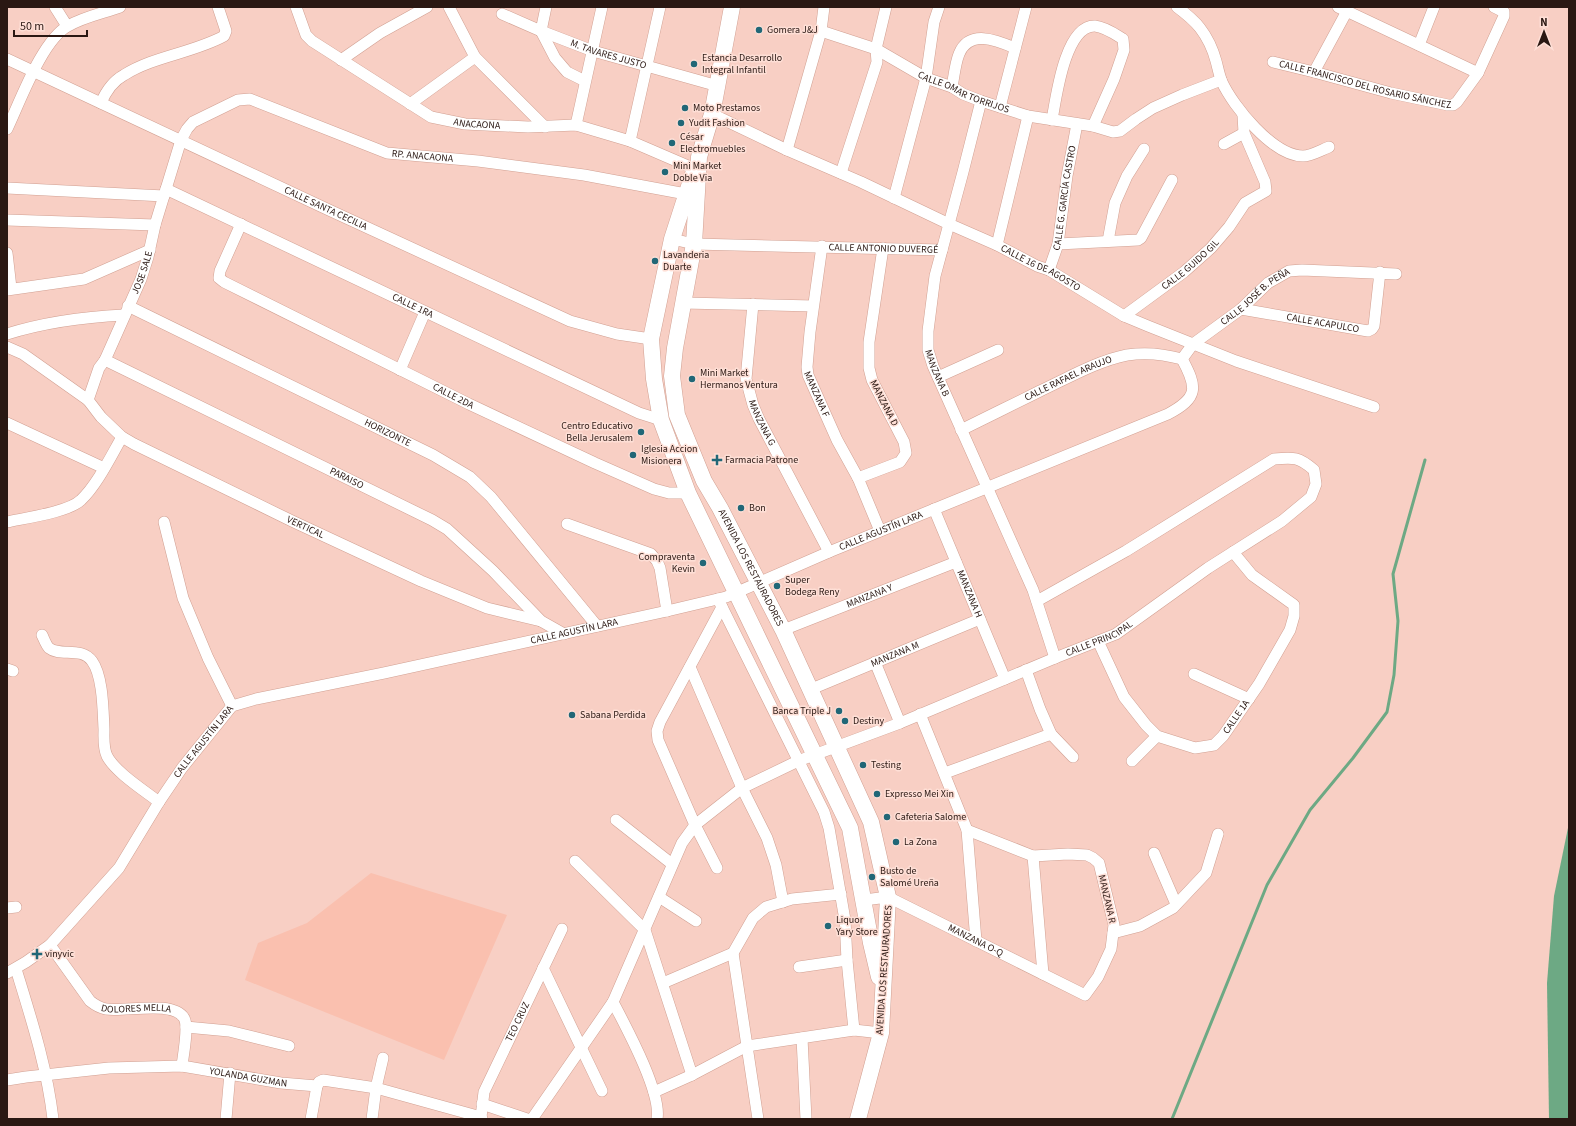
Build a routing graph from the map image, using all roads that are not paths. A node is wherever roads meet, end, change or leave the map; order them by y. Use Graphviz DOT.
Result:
graph roads {
  1 [pos="55,7"];
  2 [pos="120,7"];
  3 [pos="218,7"];
  4 [pos="296,7"];
  5 [pos="427,7"];
  6 [pos="449,7"];
  7 [pos="546,7"];
  8 [pos="602,7"];
  9 [pos="660,7"];
  10 [pos="732,7"];
  11 [pos="824,7"];
  12 [pos="886,7"];
  13 [pos="939,7"];
  14 [pos="1026,7"];
  15 [pos="1177,7"];
  16 [pos="1434,7"];
  17 [pos="1494,7"];
  18 [pos="1350,10"];
  19 [pos="502,14"];
  20 [pos="68,26"];
  21 [pos="541,31"];
  22 [pos="821,31"];
  23 [pos="1419,45"];
  24 [pos="1015,48"];
  25 [pos="876,49"];
  26 [pos="593,51"];
  27 [pos="475,57"];
  28 [pos="7,59"];
  29 [pos="341,60"];
  30 [pos="1273,62"];
  31 [pos="646,65"];
  32 [pos="34,71"];
  33 [pos="1314,72"];
  34 [pos="1478,74"];
  35 [pos="926,78"];
  36 [pos="1221,80"];
  37 [pos="585,81"];
  38 [pos="718,86"];
  39 [pos="952,87"];
  40 [pos="981,101"];
  41 [pos="101,102"];
  42 [pos="410,104"];
  43 [pos="1000,107"];
  44 [pos="712,114"];
  45 [pos="1243,115"];
  46 [pos="1028,116"];
  47 [pos="1052,120"];
  48 [pos="1077,124"];
  49 [pos="576,125"];
  50 [pos="1093,126"];
  51 [pos="545,127"];
  52 [pos="7,129"];
  53 [pos="1244,133"];
  54 [pos="181,140"];
  55 [pos="630,141"];
  56 [pos="1224,144"];
  57 [pos="1329,147"];
  58 [pos="1144,149"];
  59 [pos="787,150"];
  60 [pos="697,163"];
  61 [pos="841,173"];
  62 [pos="1172,180"];
  63 [pos="7,188"];
  64 [pos="165,192"];
  65 [pos="686,194"];
  66 [pos="894,198"];
  67 [pos="7,220"];
  68 [pos="241,224"];
  69 [pos="949,224"];
  70 [pos="155,225"];
  71 [pos="672,239"];
  72 [pos="1108,241"];
  73 [pos="694,244"];
  74 [pos="1058,244"];
  75 [pos="997,245"];
  76 [pos="822,246"];
  77 [pos="883,248"];
  78 [pos="150,250"];
  79 [pos="942,250"];
  80 [pos="7,253"];
  81 [pos="1049,270"];
  82 [pos="1380,272"];
  83 [pos="1396,274"];
  84 [pos="9,289"];
  85 [pos="684,303"];
  86 [pos="753,304"];
  87 [pos="813,306"];
  88 [pos="1241,309"];
  89 [pos="126,310"];
  90 [pos="425,312"];
  91 [pos="1124,316"];
  92 [pos="7,334"];
  93 [pos="651,339"];
  94 [pos="1193,344"];
  95 [pos="7,347"];
  96 [pos="998,350"];
  97 [pos="1182,359"];
  98 [pos="105,360"];
  99 [pos="400,370"];
  100 [pos="938,377"];
  101 [pos="88,400"];
  102 [pos="1374,407"];
  103 [pos="661,420"];
  104 [pos="7,423"];
  105 [pos="961,430"];
  106 [pos="122,438"];
  107 [pos="104,468"];
  108 [pos="858,478"];
  109 [pos="988,487"];
  110 [pos="688,492"];
  111 [pos="934,509"];
  112 [pos="7,522"];
  113 [pos="164,522"];
  114 [pos="567,524"];
  115 [pos="880,531"];
  116 [pos="829,552"];
  117 [pos="1233,552"];
  118 [pos="956,562"];
  119 [pos="758,583"];
  120 [pos="737,592"];
  121 [pos="1037,601"];
  122 [pos="720,603"];
  123 [pos="666,611"];
  124 [pos="980,619"];
  125 [pos="541,621"];
  126 [pos="597,626"];
  127 [pos="783,630"];
  128 [pos="564,634"];
  129 [pos="42,635"];
  130 [pos="1098,641"];
  131 [pos="1054,658"];
  132 [pos="875,662"];
  133 [pos="690,667"];
  134 [pos="1026,670"];
  135 [pos="1194,674"];
  136 [pos="1004,679"];
  137 [pos="809,690"];
  138 [pos="1249,699"];
  139 [pos="232,706"];
  140 [pos="920,714"];
  141 [pos="900,723"];
  142 [pos="1051,734"];
  143 [pos="1157,736"];
  144 [pos="837,745"];
  145 [pos="815,754"];
  146 [pos="1073,757"];
  147 [pos="798,761"];
  148 [pos="1132,761"];
  149 [pos="945,773"];
  150 [pos="742,788"];
  151 [pos="159,802"];
  152 [pos="616,820"];
  153 [pos="695,825"];
  154 [pos="967,830"];
  155 [pos="1218,834"];
  156 [pos="1154,854"];
  157 [pos="1033,856"];
  158 [pos="575,861"];
  159 [pos="672,864"];
  160 [pos="716,868"];
  161 [pos="841,894"];
  162 [pos="659,897"];
  163 [pos="888,897"];
  164 [pos="864,900"];
  165 [pos="784,902"];
  166 [pos="1176,904"];
  167 [pos="696,921"];
  168 [pos="562,929"];
  169 [pos="645,930"];
  170 [pos="1113,933"];
  171 [pos="976,941"];
  172 [pos="50,945"];
  173 [pos="733,953"];
  174 [pos="847,960"];
  175 [pos="799,967"];
  176 [pos="543,968"];
  177 [pos="10,971"];
  178 [pos="1044,974"];
  179 [pos="663,983"];
  180 [pos="1085,995"];
  181 [pos="883,996"];
  182 [pos="613,1002"];
  183 [pos="186,1027"];
  184 [pos="854,1030"];
  185 [pos="881,1033"];
  186 [pos="802,1038"];
  187 [pos="289,1046"];
  188 [pos="747,1046"];
  189 [pos="581,1048"];
  190 [pos="383,1058"];
  191 [pos="182,1066"];
  192 [pos="230,1073"];
  193 [pos="47,1074"];
  194 [pos="692,1075"];
  195 [pos="7,1080"];
  196 [pos="317,1086"];
  197 [pos="376,1088"];
  198 [pos="602,1092"];
  199 [pos="654,1092"];
  200 [pos="482,1104"];
  201 [pos="481,1118"];
  202 [pos="53,1119"];
  203 [pos="226,1119"];
  204 [pos="311,1119"];
  205 [pos="372,1119"];
  206 [pos="526,1119"];
  207 [pos="532,1119"];
  208 [pos="657,1119"];
  209 [pos="758,1119"];
  210 [pos="806,1119"];
  211 [pos="858,1119"];
  1 -- 20 [label="street"];
  2 -- 20 [label="street"];
  3 -- 41 [label="street"];
  4 -- 29 [label="street, ANACAONA"];
  5 -- 29 [label="street"];
  6 -- 27 [label="street"];
  7 -- 21 [label="street"];
  8 -- 26 [label="street"];
  9 -- 31 [label="street"];
  10 -- 38 [label="street, AVENIDA LOS RESTAURADORES"];
  11 -- 22 [label="street"];
  12 -- 25 [label="street"];
  13 -- 35 [label="street"];
  14 -- 24 [label="street"];
  15 -- 36 [label="street"];
  16 -- 23 [label="street"];
  17 -- 34 [label="street"];
  18 -- 23 [label="street"];
  18 -- 33 [label="street"];
  19 -- 21 [label="street, M. TAVARES JUSTO"];
  20 -- 32 [label="street"];
  21 -- 26 [label="street, M. TAVARES JUSTO"];
  21 -- 37 [label="street"];
  22 -- 25 [label="street, CALLE OMAR TORRIJOS"];
  22 -- 59 [label="street"];
  23 -- 34 [label="street"];
  24 -- 39 [label="street"];
  24 -- 43 [label="street"];
  25 -- 35 [label="street, CALLE OMAR TORRIJOS"];
  25 -- 61 [label="street"];
  26 -- 31 [label="street, M. TAVARES JUSTO"];
  26 -- 37 [label="street"];
  27 -- 42 [label="street"];
  27 -- 51 [label="street"];
  28 -- 32 [label="street, CALLE SANTA CECILIA"];
  29 -- 42 [label="street, ANACAONA"];
  30 -- 33 [label="street, CALLE FRANCISCO DEL ROSARIO SÁNCHEZ"];
  31 -- 38 [label="street, M. TAVARES JUSTO"];
  31 -- 55 [label="street"];
  32 -- 41 [label="street, CALLE SANTA CECILIA"];
  32 -- 52 [label="street"];
  33 -- 34 [label="street, CALLE FRANCISCO DEL ROSARIO SÁNCHEZ"];
  35 -- 39 [label="street, CALLE OMAR TORRIJOS"];
  35 -- 66 [label="street"];
  36 -- 45 [label="street"];
  36 -- 50 [label="street, CALLE OMAR TORRIJOS"];
  37 -- 49 [label="street"];
  38 -- 44 [label="street, AVENIDA LOS RESTAURADORES"];
  39 -- 40 [label="street, CALLE OMAR TORRIJOS"];
  40 -- 43 [label="street, CALLE OMAR TORRIJOS"];
  40 -- 69 [label="street, CALLE ANTONIO DUVERGÉ"];
  41 -- 54 [label="street, CALLE SANTA CECILIA"];
  42 -- 51 [label="street, ANACAONA"];
  43 -- 46 [label="street, CALLE OMAR TORRIJOS"];
  44 -- 59 [label="street, CALLE 16 DE AGOSTO"];
  44 -- 60 [label="street, AVENIDA LOS RESTAURADORES"];
  45 -- 53 [label="street"];
  45 -- 57 [label="street"];
  46 -- 47 [label="street, CALLE OMAR TORRIJOS"];
  46 -- 75 [label="street"];
  47 -- 48 [label="street, CALLE OMAR TORRIJOS"];
  47 -- 50 [label="street"];
  48 -- 50 [label="street, CALLE OMAR TORRIJOS"];
  48 -- 74 [label="street, CALLE G. GARCÍA CASTRO"];
  49 -- 51 [label="street, ANACAONA"];
  49 -- 55 [label="street, ANACAONA"];
  53 -- 56 [label="street"];
  53 -- 91 [label="street, CALLE GUIDO GIL"];
  54 -- 64 [label="street, JOSE SALE"];
  54 -- 65 [label="street, RP. ANACAONA"];
  54 -- 93 [label="street, CALLE SANTA CECILIA"];
  55 -- 60 [label="street, ANACAONA"];
  58 -- 72 [label="street"];
  59 -- 61 [label="street, CALLE 16 DE AGOSTO"];
  60 -- 65 [label="street"];
  60 -- 73 [label="street, AVENIDA LOS RESTAURADORES"];
  61 -- 66 [label="street, CALLE 16 DE AGOSTO"];
  62 -- 72 [label="street"];
  63 -- 64 [label="street"];
  64 -- 68 [label="street, CALLE 1RA"];
  64 -- 70 [label="street, JOSE SALE"];
  65 -- 71 [label="street"];
  66 -- 69 [label="street, CALLE 16 DE AGOSTO"];
  67 -- 70 [label="street"];
  68 -- 90 [label="street, CALLE 1RA"];
  68 -- 99 [label="street, CALLE 2DA"];
  69 -- 75 [label="street, CALLE 16 DE AGOSTO"];
  69 -- 79 [label="street, CALLE ANTONIO DUVERGÉ"];
  70 -- 78 [label="street, JOSE SALE"];
  71 -- 73 [label="street, CALLE ANTONIO DUVERGÉ"];
  71 -- 93 [label="street"];
  72 -- 74 [label="street"];
  73 -- 76 [label="street, CALLE ANTONIO DUVERGÉ"];
  73 -- 85 [label="street, AVENIDA LOS RESTAURADORES"];
  74 -- 81 [label="street, CALLE G. GARCÍA CASTRO"];
  75 -- 81 [label="street, CALLE 16 DE AGOSTO"];
  76 -- 77 [label="street, CALLE ANTONIO DUVERGÉ"];
  76 -- 87 [label="street, MANZANA F"];
  77 -- 79 [label="street, CALLE ANTONIO DUVERGÉ"];
  77 -- 108 [label="street, MANZANA D"];
  78 -- 84 [label="street"];
  78 -- 89 [label="street, JOSE SALE"];
  79 -- 100 [label="street, MANZANA B"];
  80 -- 84 [label="street"];
  81 -- 91 [label="street, CALLE 16 DE AGOSTO"];
  82 -- 83 [label="street, CALLE JOSÉ B. PEÑA"];
  82 -- 88 [label="street, CALLE JOSÉ B. PEÑA"];
  82 -- 88 [label="street, CALLE ACAPULCO"];
  85 -- 86 [label="street"];
  85 -- 119 [label="street, AVENIDA LOS RESTAURADORES"];
  86 -- 87 [label="street"];
  86 -- 116 [label="street, MANZANA G"];
  87 -- 108 [label="street, MANZANA F"];
  88 -- 94 [label="street, CALLE JOSÉ B. PEÑA"];
  89 -- 92 [label="street"];
  89 -- 98 [label="street, JOSE SALE"];
  89 -- 126 [label="street, HORIZONTE"];
  90 -- 99 [label="street"];
  90 -- 103 [label="street, CALLE 1RA"];
  91 -- 94 [label="street, CALLE 16 DE AGOSTO"];
  93 -- 103 [label="street"];
  94 -- 97 [label="street, CALLE JOSÉ B. PEÑA"];
  94 -- 102 [label="street, CALLE 16 DE AGOSTO"];
  95 -- 101 [label="street, VERTICAL"];
  96 -- 100 [label="street"];
  97 -- 105 [label="street, CALLE RAFAEL ARAUJO"];
  97 -- 109 [label="street, CALLE AGUSTÍN LARA"];
  98 -- 101 [label="street, JOSE SALE"];
  98 -- 125 [label="street, PARAISO"];
  99 -- 110 [label="street, CALLE 2DA"];
  100 -- 105 [label="street, MANZANA B"];
  101 -- 106 [label="street, VERTICAL"];
  103 -- 110 [label="street"];
  104 -- 107 [label="street"];
  105 -- 109 [label="street, MANZANA B"];
  106 -- 107 [label="street"];
  106 -- 125 [label="street, VERTICAL"];
  107 -- 112 [label="street"];
  108 -- 115 [label="street, MANZANA F"];
  109 -- 111 [label="street, CALLE AGUSTÍN LARA"];
  109 -- 121 [label="street, MANZANA B"];
  110 -- 120 [label="street"];
  111 -- 115 [label="street, CALLE AGUSTÍN LARA"];
  111 -- 118 [label="street, MANZANA H"];
  113 -- 139 [label="street"];
  114 -- 123 [label="street"];
  115 -- 116 [label="street, CALLE AGUSTÍN LARA"];
  116 -- 119 [label="street, CALLE AGUSTÍN LARA"];
  117 -- 121 [label="street, CALLE PRINCIPAL"];
  117 -- 130 [label="street, CALLE PRINCIPAL"];
  117 -- 138 [label="street, CALLE 1A"];
  118 -- 124 [label="street, MANZANA H"];
  118 -- 127 [label="street, MANZANA Y"];
  119 -- 120 [label="street, CALLE AGUSTÍN LARA"];
  119 -- 127 [label="street, AVENIDA LOS RESTAURADORES"];
  120 -- 122 [label="street, CALLE AGUSTÍN LARA"];
  120 -- 145 [label="street"];
  121 -- 131 [label="street, MANZANA B"];
  122 -- 123 [label="street, CALLE AGUSTÍN LARA"];
  122 -- 133 [label="street"];
  122 -- 147 [label="street"];
  123 -- 126 [label="street, CALLE AGUSTÍN LARA"];
  124 -- 132 [label="street, MANZANA M"];
  124 -- 136 [label="street, MANZANA H"];
  125 -- 128 [label="street, PARAISO"];
  126 -- 128 [label="street, CALLE AGUSTÍN LARA"];
  127 -- 137 [label="street, AVENIDA LOS RESTAURADORES"];
  128 -- 139 [label="street, CALLE AGUSTÍN LARA"];
  129 -- 151 [label="street"];
  130 -- 131 [label="street, CALLE PRINCIPAL"];
  130 -- 143 [label="street, CALLE 1A"];
  131 -- 134 [label="street, CALLE PRINCIPAL"];
  132 -- 137 [label="street, MANZANA M"];
  132 -- 141 [label="street"];
  133 -- 150 [label="street"];
  133 -- 153 [label="street"];
  134 -- 136 [label="street, CALLE PRINCIPAL"];
  134 -- 142 [label="street"];
  135 -- 138 [label="street"];
  136 -- 140 [label="street, CALLE PRINCIPAL"];
  137 -- 144 [label="street, AVENIDA LOS RESTAURADORES"];
  138 -- 143 [label="street, CALLE 1A"];
  139 -- 151 [label="street, CALLE AGUSTÍN LARA"];
  140 -- 141 [label="street, CALLE PRINCIPAL"];
  140 -- 149 [label="street"];
  141 -- 144 [label="street, CALLE PRINCIPAL"];
  142 -- 146 [label="street"];
  142 -- 149 [label="street"];
  143 -- 148 [label="street"];
  144 -- 145 [label="street, CALLE PRINCIPAL"];
  144 -- 163 [label="street, AVENIDA LOS RESTAURADORES"];
  145 -- 147 [label="street, CALLE PRINCIPAL"];
  145 -- 164 [label="street"];
  147 -- 150 [label="street, CALLE PRINCIPAL"];
  147 -- 161 [label="street"];
  149 -- 154 [label="street"];
  150 -- 153 [label="street, CALLE PRINCIPAL"];
  150 -- 165 [label="street"];
  151 -- 172 [label="street, CALLE AGUSTÍN LARA"];
  152 -- 159 [label="street"];
  153 -- 159 [label="street, CALLE PRINCIPAL"];
  153 -- 160 [label="street"];
  154 -- 157 [label="street, MANZANA R"];
  154 -- 171 [label="street"];
  155 -- 166 [label="street"];
  156 -- 166 [label="street"];
  157 -- 170 [label="street, MANZANA R"];
  157 -- 178 [label="street"];
  158 -- 169 [label="street"];
  159 -- 162 [label="street, CALLE PRINCIPAL"];
  161 -- 165 [label="street"];
  161 -- 174 [label="street"];
  162 -- 167 [label="street"];
  162 -- 169 [label="street, CALLE PRINCIPAL"];
  163 -- 164 [label="street"];
  163 -- 171 [label="street, MANZANA O-Q"];
  163 -- 181 [label="street, AVENIDA LOS RESTAURADORES"];
  164 -- 181 [label="street"];
  165 -- 173 [label="street"];
  166 -- 170 [label="street"];
  168 -- 176 [label="street, TEO CRUZ"];
  169 -- 179 [label="street"];
  169 -- 182 [label="street, CALLE PRINCIPAL"];
  170 -- 180 [label="street, MANZANA R"];
  171 -- 178 [label="street, MANZANA O-Q"];
  172 -- 177 [label="street, CALLE AGUSTÍN LARA"];
  172 -- 183 [label="street, DOLORES MELLA"];
  173 -- 179 [label="street"];
  173 -- 188 [label="street"];
  174 -- 175 [label="street"];
  174 -- 184 [label="street"];
  176 -- 189 [label="street"];
  176 -- 200 [label="street, TEO CRUZ"];
  177 -- 193 [label="street"];
  178 -- 180 [label="street, MANZANA O-Q"];
  179 -- 194 [label="street"];
  181 -- 185 [label="street, AVENIDA LOS RESTAURADORES"];
  182 -- 189 [label="street, CALLE PRINCIPAL"];
  182 -- 199 [label="street"];
  183 -- 187 [label="street"];
  183 -- 191 [label="street"];
  184 -- 185 [label="street"];
  184 -- 186 [label="street"];
  185 -- 211 [label="street, AVENIDA LOS RESTAURADORES"];
  186 -- 188 [label="street"];
  186 -- 210 [label="street"];
  188 -- 194 [label="street"];
  188 -- 209 [label="street"];
  189 -- 198 [label="street"];
  189 -- 207 [label="street, CALLE PRINCIPAL"];
  190 -- 197 [label="street"];
  191 -- 192 [label="street, YOLANDA GUZMAN"];
  191 -- 193 [label="street, YOLANDA GUZMAN"];
  192 -- 196 [label="street, YOLANDA GUZMAN"];
  192 -- 203 [label="street"];
  193 -- 195 [label="street, YOLANDA GUZMAN"];
  193 -- 202 [label="street"];
  194 -- 199 [label="street"];
  196 -- 197 [label="street, YOLANDA GUZMAN"];
  196 -- 204 [label="street"];
  197 -- 201 [label="street, YOLANDA GUZMAN"];
  197 -- 205 [label="street"];
  199 -- 208 [label="street"];
  200 -- 201 [label="street, TEO CRUZ"];
  200 -- 206 [label="street"];
}
